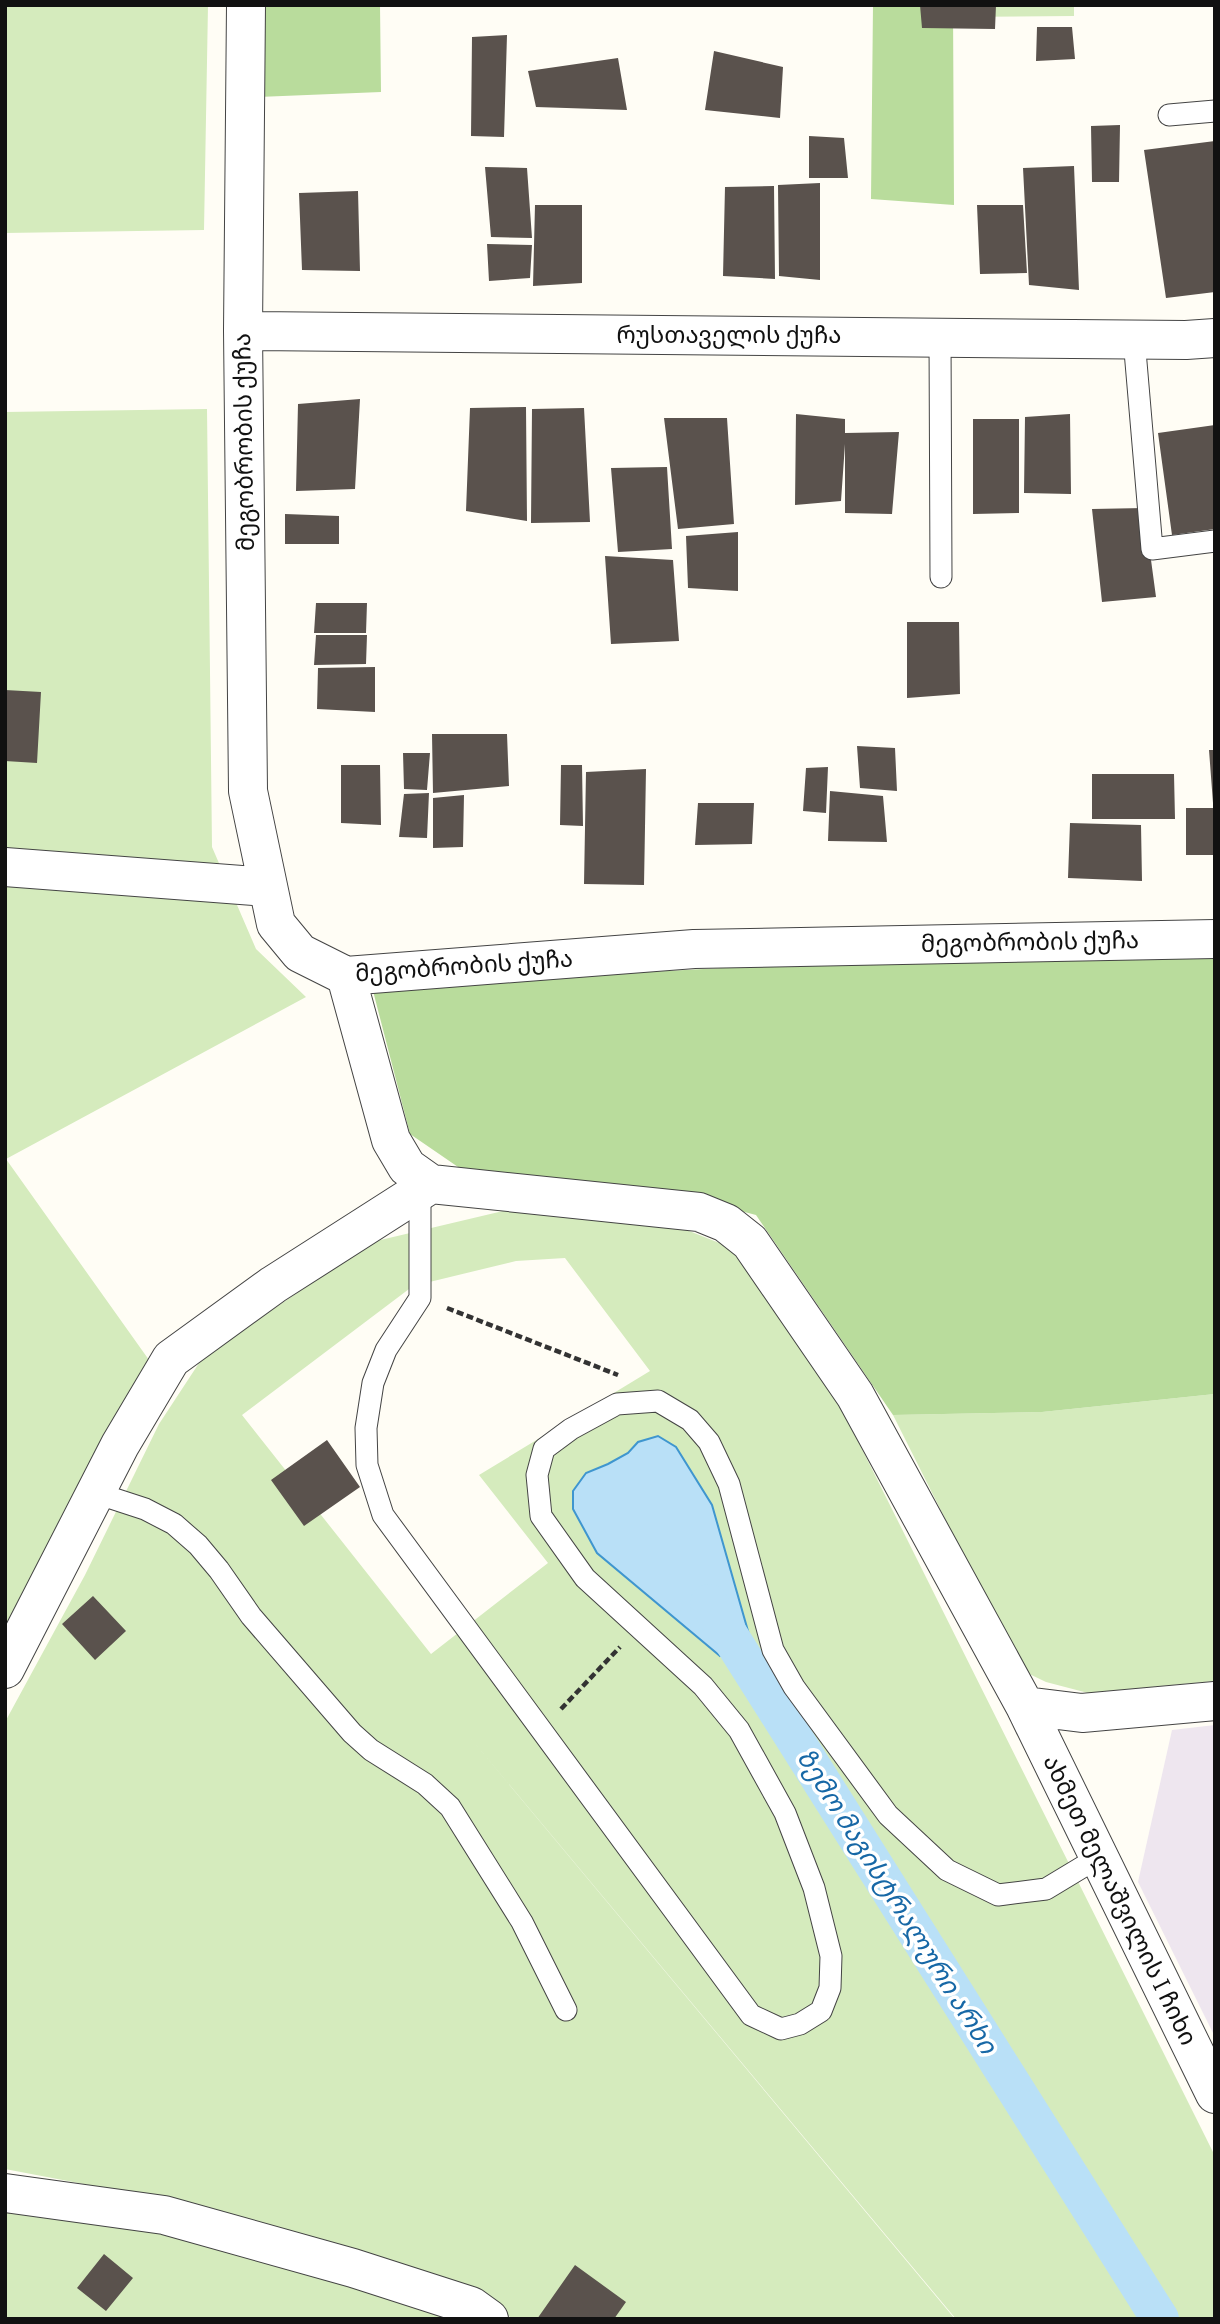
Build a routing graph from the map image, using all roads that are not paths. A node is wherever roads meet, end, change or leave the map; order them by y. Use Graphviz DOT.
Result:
graph roads {
  1 [pos="246,5"];
  2 [pos="1215,111"];
  3 [pos="1169,115"];
  4 [pos="243,331"];
  5 [pos="940,336"];
  6 [pos="1215,338"];
  7 [pos="1134,340"];
  8 [pos="1215,541"];
  9 [pos="941,577"];
  10 [pos="5,867"];
  11 [pos="268,887"];
  12 [pos="1215,939"];
  13 [pos="346,976"];
  14 [pos="425,1188"];
  15 [pos="96,1493"];
  16 [pos="5,1669"];
  17 [pos="1215,1701"];
  18 [pos="1026,1706"];
  19 [pos="1099,1857"];
  20 [pos="566,2010"];
  21 [pos="1215,2094"];
  22 [pos="5,2193"];
  23 [pos="474,2315"];
  1 -- 4 [label="street, მეგობრობის ქუჩა"];
  2 -- 3 [label="lane"];
  4 -- 5 [label="street, რუსთაველის ქუჩა"];
  4 -- 11 [label="street, მეგობრობის ქუჩა"];
  5 -- 7 [label="street, რუსთაველის ქუჩა"];
  5 -- 9 [label="lane"];
  6 -- 7 [label="street, რუსთაველის ქუჩა"];
  7 -- 8 [label="lane"];
  10 -- 11 [label="street"];
  11 -- 13 [label="street, მეგობრობის ქუჩა"];
  12 -- 13 [label="street, მეგობრობის ქუჩა"];
  13 -- 14 [label="street"];
  14 -- 15 [label="street"];
  14 -- 18 [label="street, ახმეთ მელაშვილის I ჩიხი"];
  14 -- 19 [label="lane"];
  15 -- 16 [label="street"];
  15 -- 20 [label="lane"];
  17 -- 18 [label="street"];
  18 -- 19 [label="street, ახმეთ მელაშვილის I ჩიხი"];
  19 -- 21 [label="street, ახმეთ მელაშვილის I ჩიხი"];
  22 -- 23 [label="street"];
}
